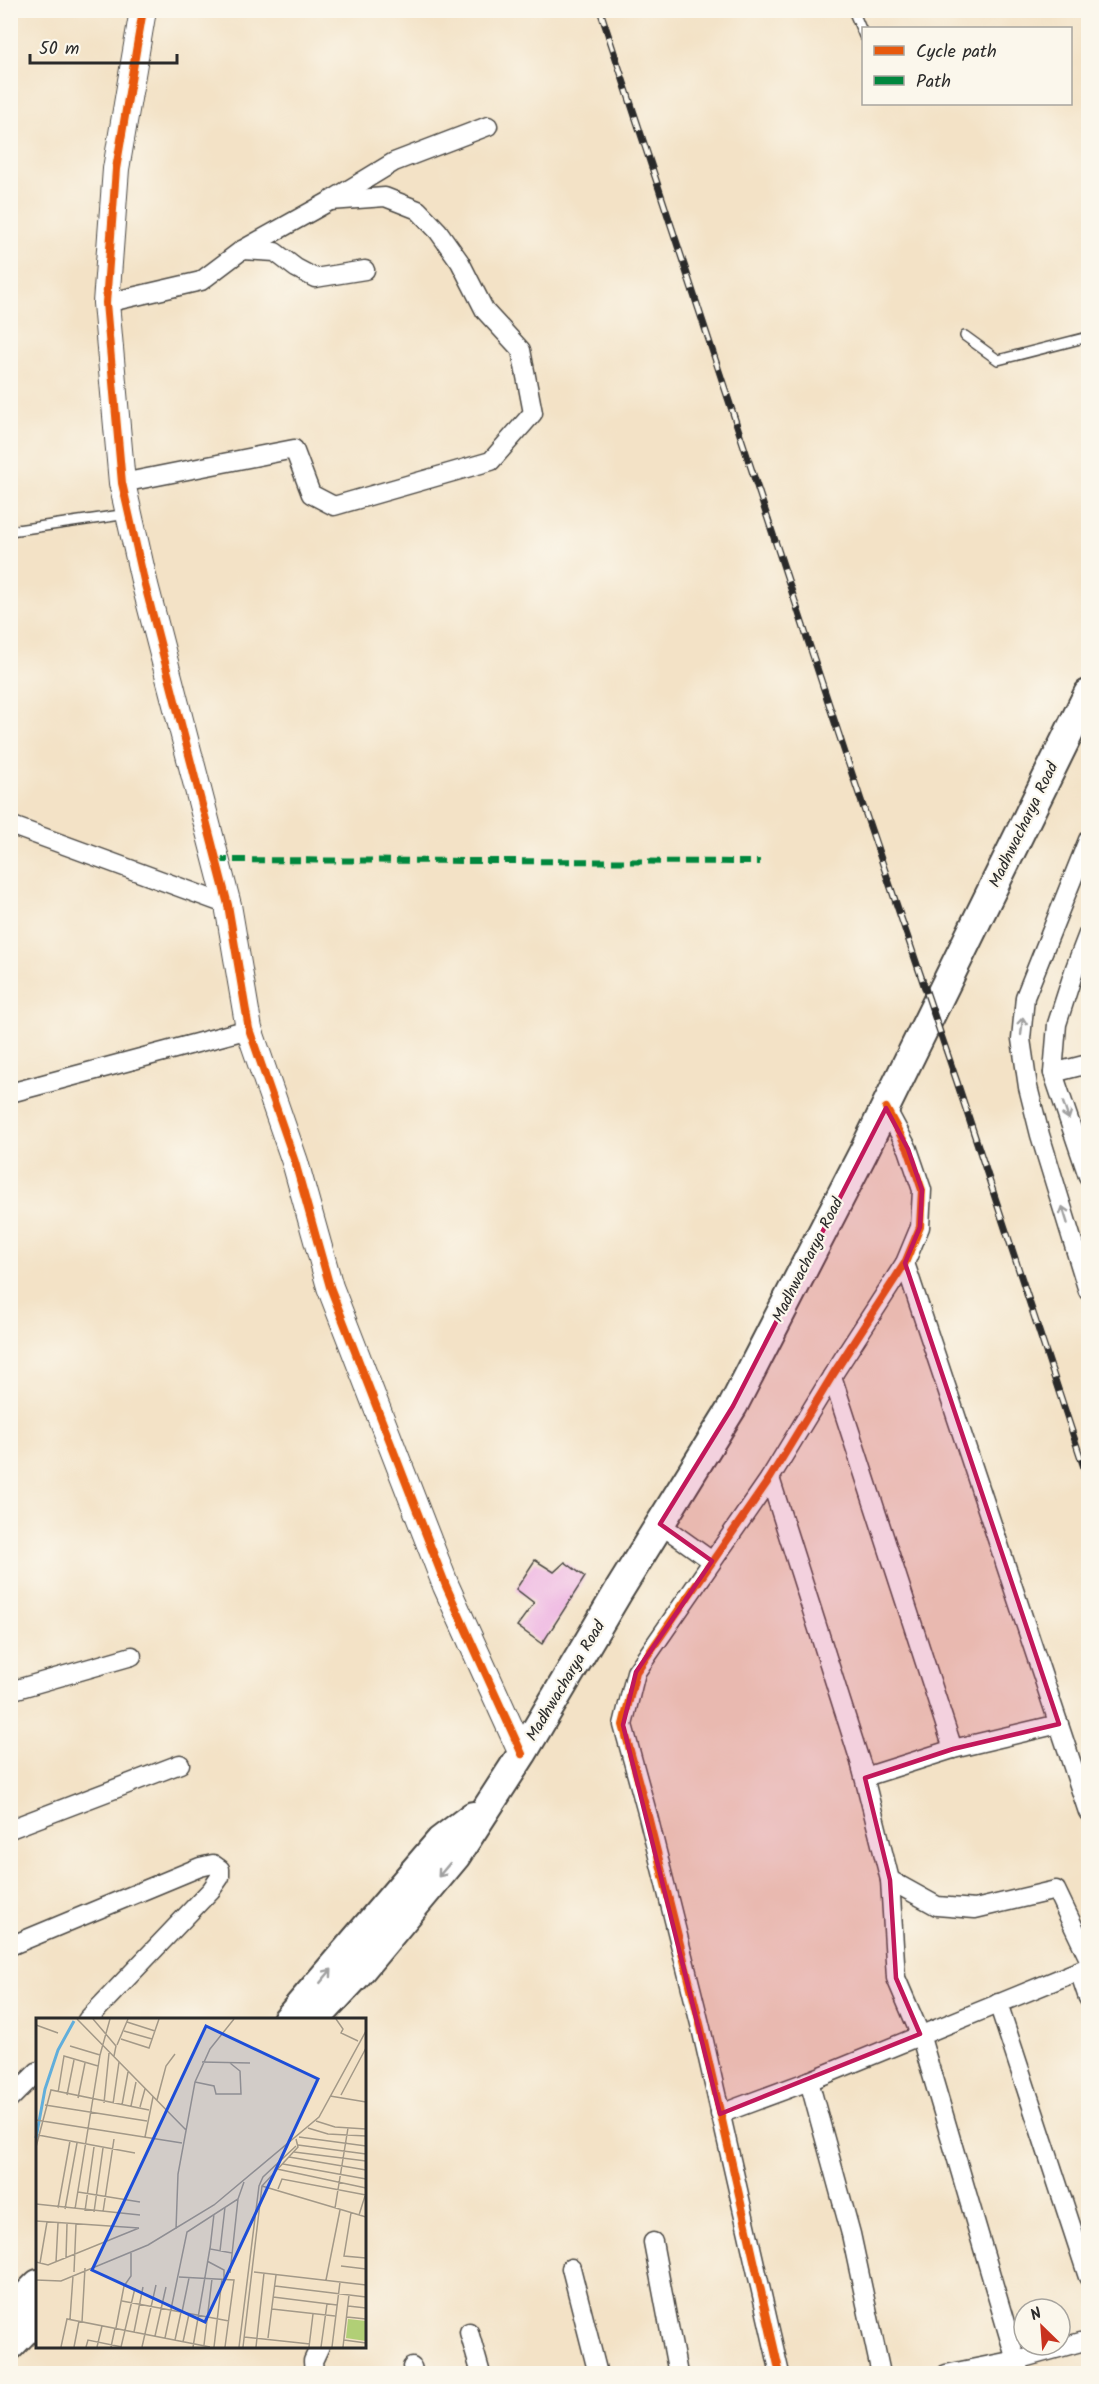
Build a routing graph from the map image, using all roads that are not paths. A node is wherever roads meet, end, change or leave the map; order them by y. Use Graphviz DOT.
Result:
graph roads {
  1 [pos="143,10"];
  2 [pos="853,10"];
  3 [pos="862,31"];
  4 [pos="488,126"];
  5 [pos="330,201"];
  6 [pos="242,250"];
  7 [pos="365,270"];
  8 [pos="106,303"];
  9 [pos="965,336"];
  10 [pos="1089,337"];
  11 [pos="122,483"];
  12 [pos="130,513"];
  13 [pos="10,531"];
  14 [pos="1089,694"];
  15 [pos="10,825"];
  16 [pos="1089,840"];
  17 [pos="228,905"];
  18 [pos="1089,934"];
  19 [pos="249,1029"];
  20 [pos="1089,1064"];
  21 [pos="1053,1073"];
  22 [pos="10,1093"];
  23 [pos="886,1107"];
  24 [pos="1089,1176"];
  25 [pos="905,1263"];
  26 [pos="1089,1291"];
  27 [pos="832,1376"];
  28 [pos="770,1478"];
  29 [pos="660,1524"];
  30 [pos="712,1562"];
  31 [pos="132,1656"];
  32 [pos="10,1691"];
  33 [pos="1059,1724"];
  34 [pos="953,1749"];
  35 [pos="522,1754"];
  36 [pos="180,1764"];
  37 [pos="861,1765"];
  38 [pos="489,1804"];
  39 [pos="1089,1812"];
  40 [pos="10,1829"];
  41 [pos="890,1880"];
  42 [pos="10,1946"];
  43 [pos="1085,1965"];
  44 [pos="1089,1998"];
  45 [pos="998,2003"];
  46 [pos="88,2018"];
  47 [pos="288,2018"];
  48 [pos="316,2018"];
  49 [pos="920,2034"];
  50 [pos="36,2073"];
  51 [pos="809,2081"];
  52 [pos="10,2099"];
  53 [pos="720,2114"];
  54 [pos="653,2242"];
  55 [pos="571,2268"];
  56 [pos="1089,2277"];
  57 [pos="36,2285"];
  58 [pos="10,2312"];
  59 [pos="36,2319"];
  60 [pos="469,2332"];
  61 [pos="1089,2340"];
  62 [pos="10,2346"];
  63 [pos="319,2348"];
  64 [pos="1018,2367"];
  65 [pos="314,2373"];
  66 [pos="481,2373"];
  67 [pos="598,2373"];
  68 [pos="678,2373"];
  69 [pos="780,2373"];
  70 [pos="881,2373"];
  71 [pos="946,2373"];
  1 -- 8 [label="street"];
  2 -- 3 [label="lane"];
  4 -- 5 [label="street"];
  5 -- 6 [label="street"];
  5 -- 11 [label="street"];
  6 -- 7 [label="street"];
  6 -- 8 [label="street"];
  8 -- 11 [label="street"];
  9 -- 10 [label="lane"];
  11 -- 12 [label="street"];
  12 -- 13 [label="lane"];
  12 -- 17 [label="street"];
  14 -- 23 [label="main road, Madhwacharya Road"];
  15 -- 17 [label="street"];
  26 -- 16 [label="street, one-way"];
  17 -- 19 [label="street"];
  18 -- 21 [label="street"];
  19 -- 22 [label="street"];
  19 -- 35 [label="street"];
  20 -- 21 [label="street"];
  21 -- 24 [label="street, one-way"];
  23 -- 25 [label="street"];
  23 -- 29 [label="main road, Madhwacharya Road"];
  25 -- 27 [label="street"];
  25 -- 33 [label="street"];
  27 -- 28 [label="street"];
  27 -- 34 [label="street"];
  28 -- 30 [label="street"];
  28 -- 37 [label="street"];
  29 -- 30 [label="street"];
  29 -- 35 [label="main road, Madhwacharya Road"];
  30 -- 53 [label="street"];
  31 -- 32 [label="street"];
  33 -- 34 [label="street"];
  33 -- 39 [label="street"];
  34 -- 37 [label="street"];
  35 -- 38 [label="main road, Madhwacharya Road"];
  36 -- 40 [label="street"];
  37 -- 41 [label="street"];
  47 -- 38 [label="main road, Madhwacharya Road, one-way"];
  38 -- 48 [label="main road, Madhwacharya Road, one-way"];
  41 -- 43 [label="street"];
  41 -- 49 [label="street"];
  42 -- 46 [label="street"];
  43 -- 44 [label="street"];
  43 -- 45 [label="street"];
  45 -- 49 [label="street"];
  45 -- 56 [label="street"];
  49 -- 51 [label="street"];
  49 -- 64 [label="street"];
  50 -- 52 [label="street"];
  51 -- 53 [label="street"];
  51 -- 70 [label="street"];
  53 -- 69 [label="street"];
  54 -- 68 [label="street"];
  55 -- 67 [label="street"];
  57 -- 58 [label="main road"];
  59 -- 62 [label="main road"];
  60 -- 66 [label="street"];
  61 -- 64 [label="street"];
  63 -- 65 [label="street"];
  64 -- 71 [label="street"];
}
